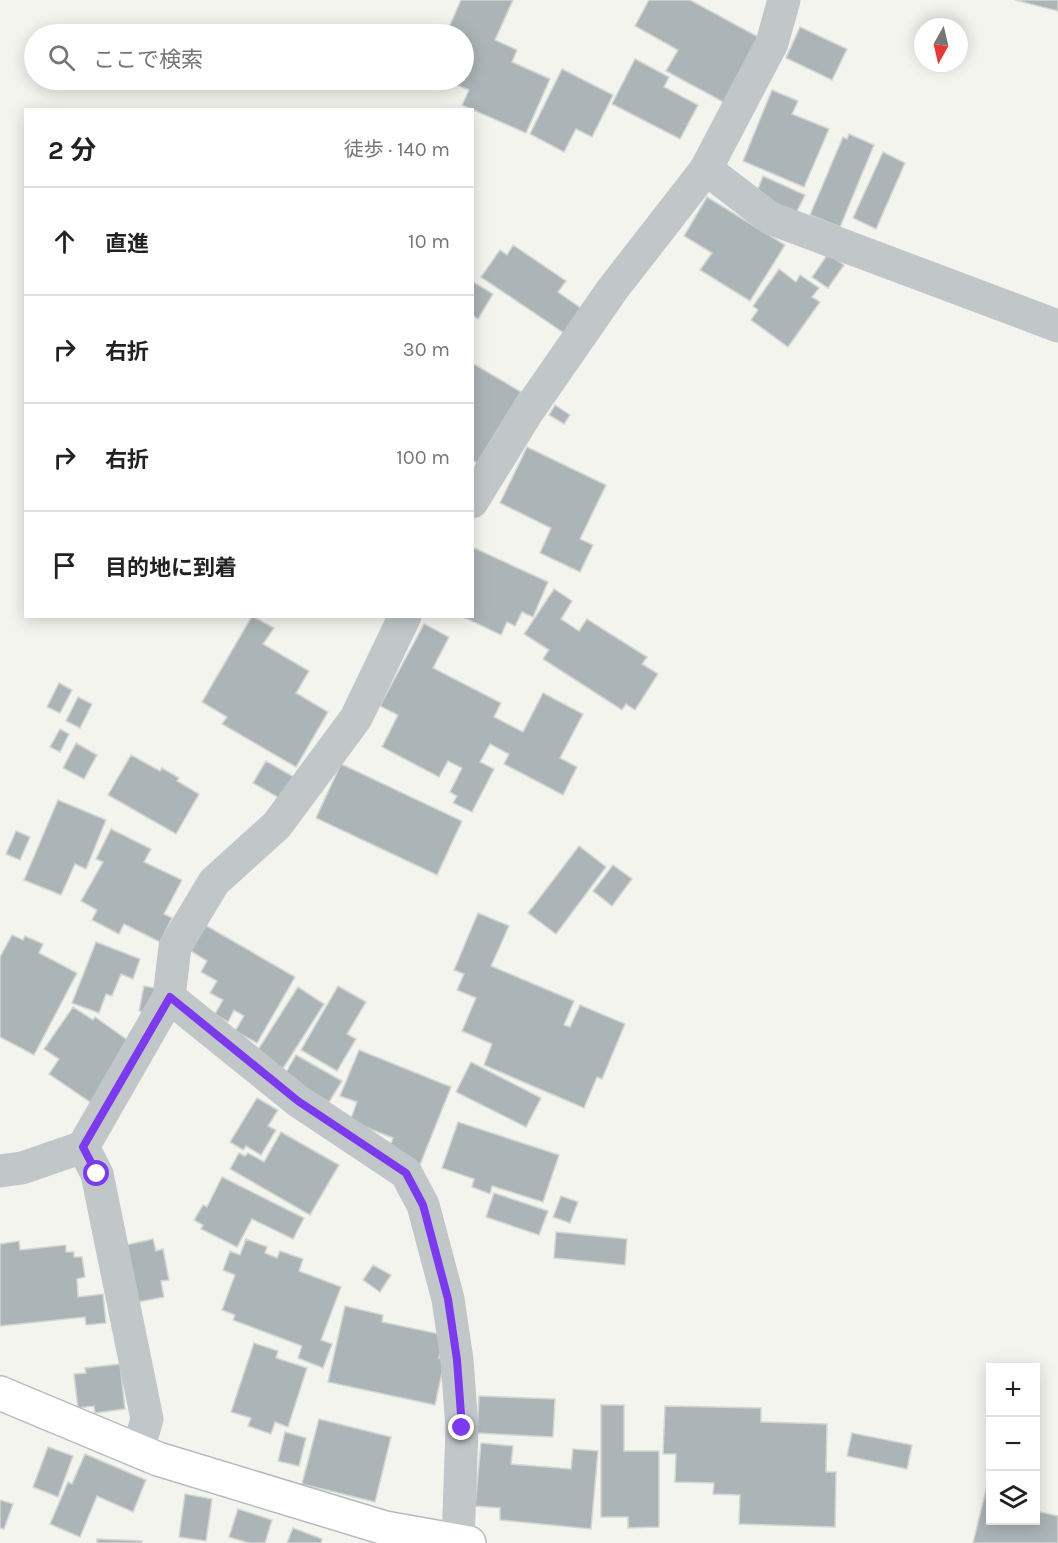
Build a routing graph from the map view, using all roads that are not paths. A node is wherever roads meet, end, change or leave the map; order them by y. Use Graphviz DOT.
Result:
graph roads {
  1 [pos="784,0"];
  2 [pos="706,169"];
  3 [pos="1058,326"];
  4 [pos="474,499"];
  5 [pos="404,618"];
  6 [pos="170,997"];
  7 [pos="83,1147"];
  8 [pos="0,1171"];
  9 [pos="0,1393"];
  10 [pos="138,1450"];
  11 [pos="462,1543"];
  1 -- 2 [label="street"];
  2 -- 3 [label="street"];
  2 -- 4 [label="street"];
  5 -- 6 [label="street"];
  6 -- 7 [label="street"];
  6 -- 11 [label="street"];
  7 -- 8 [label="street"];
  7 -- 10 [label="street"];
  9 -- 10 [label="street"];
  10 -- 11 [label="street"];
}
